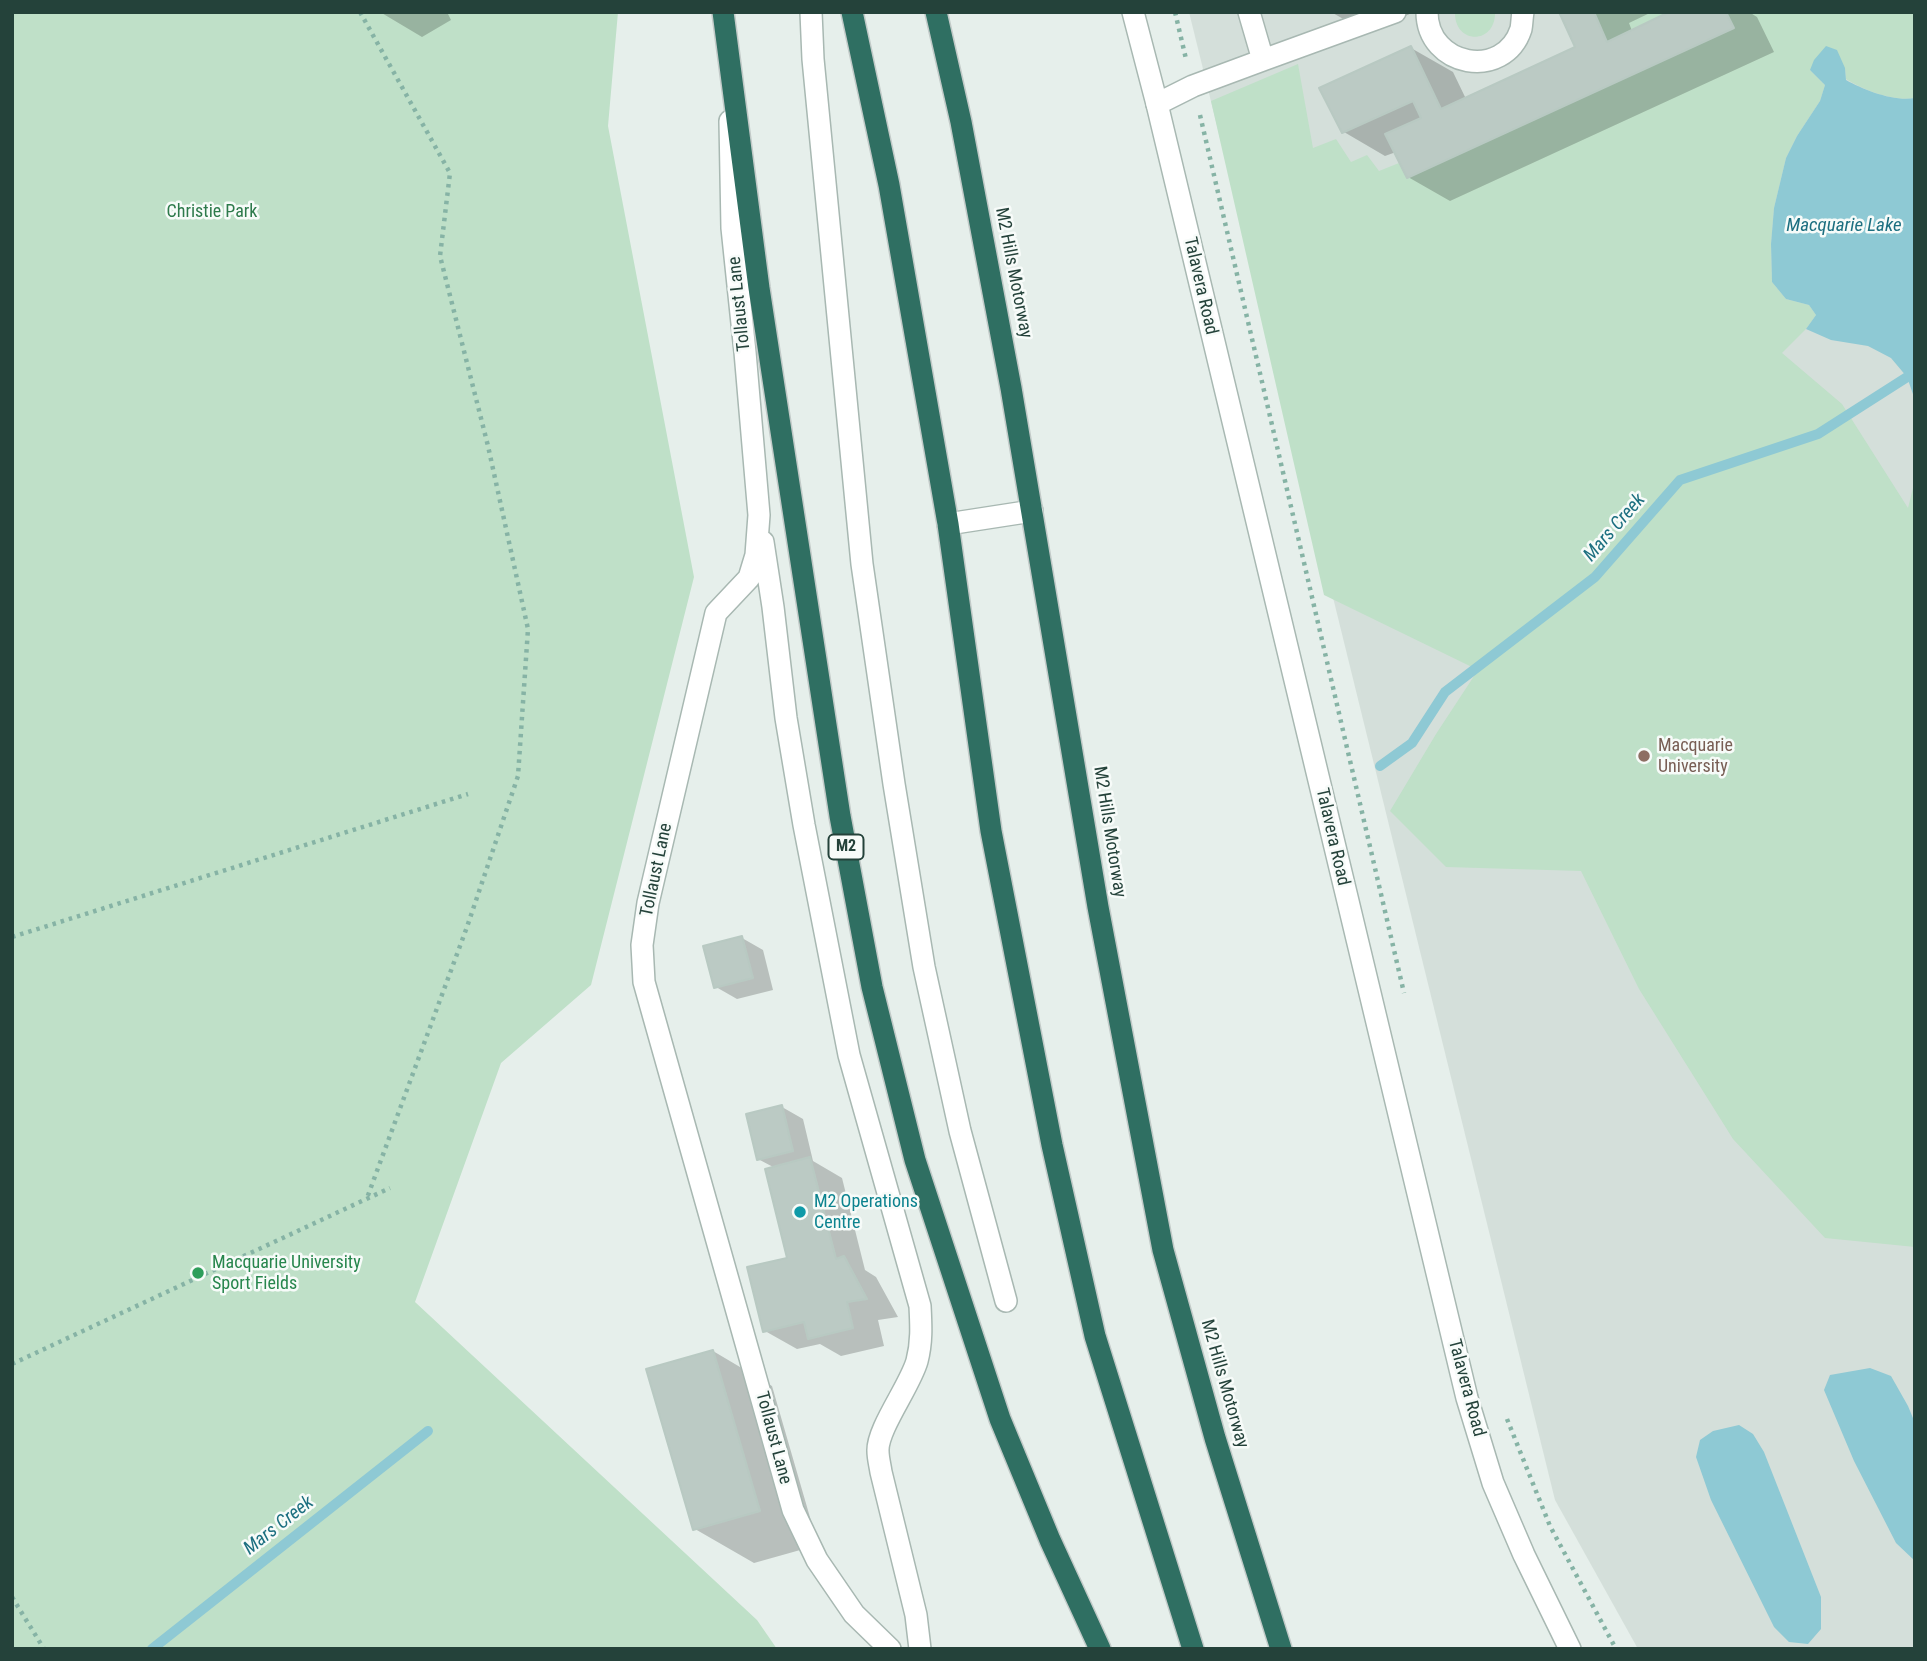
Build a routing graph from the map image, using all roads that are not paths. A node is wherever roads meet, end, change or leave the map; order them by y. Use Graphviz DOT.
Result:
graph roads {
  1 [pos="723,12"];
  2 [pos="811,12"];
  3 [pos="852,12"];
  4 [pos="936,12"];
  5 [pos="1133,12"];
  6 [pos="1249,12"];
  7 [pos="1395,12"];
  8 [pos="1427,12"];
  9 [pos="1523,12"];
  10 [pos="729,58"];
  11 [pos="1263,60"];
  12 [pos="1157,104"];
  13 [pos="1032,511"];
  14 [pos="759,515"];
  15 [pos="948,524"];
  16 [pos="1006,1301"];
  17 [pos="890,1649"];
  18 [pos="920,1649"];
  19 [pos="1100,1649"];
  20 [pos="1193,1649"];
  21 [pos="1281,1649"];
  22 [pos="1570,1649"];
  1 -- 10 [label="highway, M2"];
  2 -- 16 [label="street"];
  3 -- 15 [label="highway"];
  4 -- 13 [label="highway, M2 Hills Motorway"];
  5 -- 12 [label="street, Talavera Road"];
  6 -- 11 [label="street"];
  7 -- 11 [label="street"];
  8 -- 9 [label="street"];
  10 -- 14 [label="street, Tollaust Lane"];
  10 -- 19 [label="highway, M2"];
  11 -- 12 [label="street"];
  12 -- 22 [label="street, Talavera Road"];
  13 -- 15 [label="street"];
  13 -- 21 [label="highway, M2 Hills Motorway"];
  14 -- 17 [label="street, Tollaust Lane"];
  14 -- 18 [label="street"];
  15 -- 20 [label="highway"];
}
